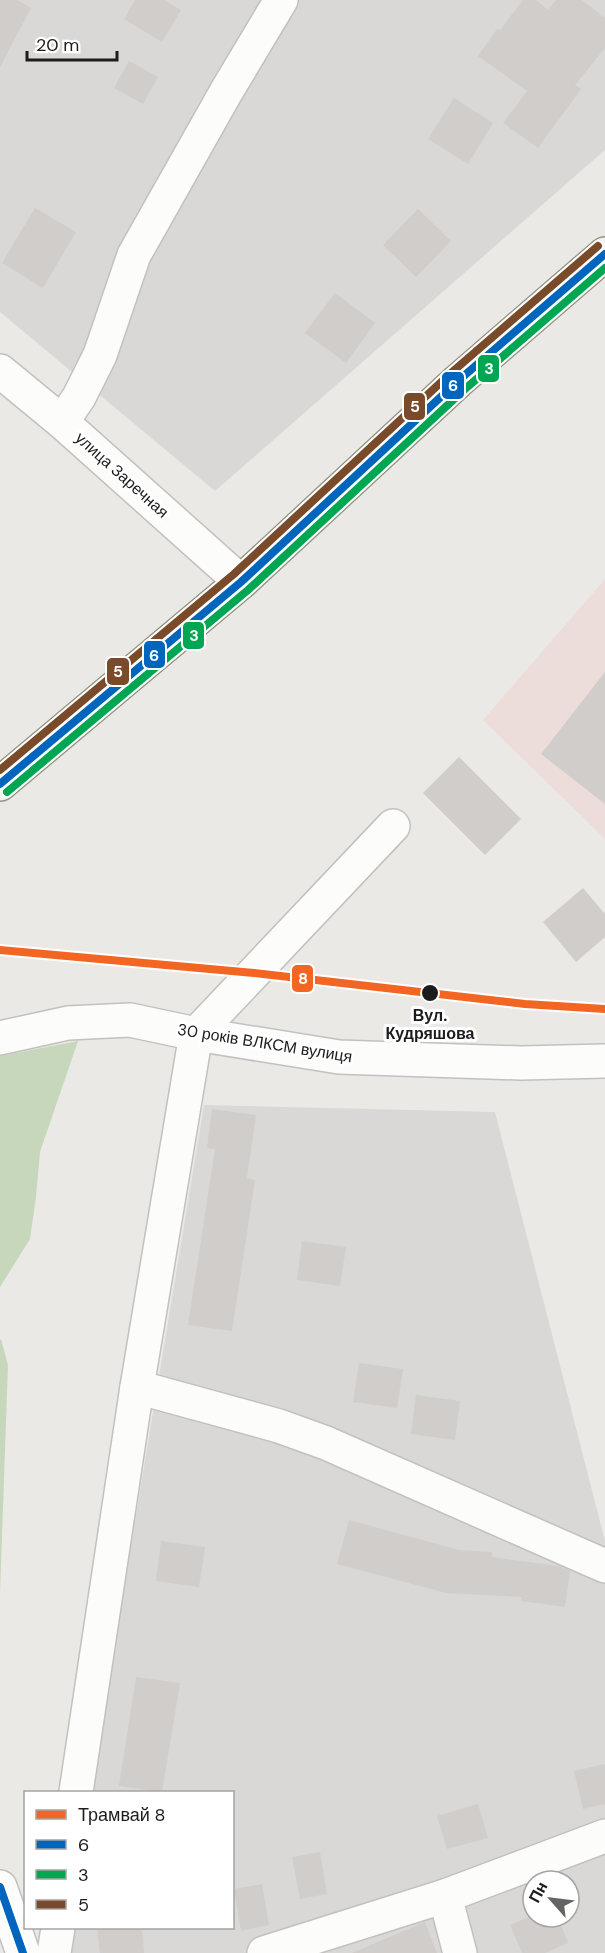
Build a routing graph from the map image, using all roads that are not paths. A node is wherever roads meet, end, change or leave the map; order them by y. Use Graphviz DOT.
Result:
graph roads {
  1 [pos="281,0"];
  2 [pos="605,254"];
  3 [pos="0,371"];
  4 [pos="62,422"];
  5 [pos="241,582"];
  6 [pos="0,784"];
  7 [pos="393,826"];
  8 [pos="196,1035"];
  9 [pos="0,1038"];
  10 [pos="605,1061"];
  11 [pos="137,1387"];
  12 [pos="605,1566"];
  13 [pos="76,1791"];
  14 [pos="605,1836"];
  15 [pos="0,1887"];
  16 [pos="445,1896"];
  17 [pos="58,1929"];
  18 [pos="23,1953"];
  19 [pos="54,1953"];
  20 [pos="264,1953"];
  21 [pos="460,1953"];
  1 -- 4 [label="street"];
  2 -- 5 [label="main road"];
  3 -- 4 [label="street, улица Заречная"];
  4 -- 5 [label="street, улица Заречная"];
  5 -- 6 [label="main road"];
  7 -- 8 [label="street"];
  8 -- 9 [label="street, 30 років ВЛКСМ вулиця"];
  8 -- 10 [label="street, 30 років ВЛКСМ вулиця"];
  8 -- 11 [label="street"];
  11 -- 12 [label="street"];
  11 -- 13 [label="street"];
  14 -- 16 [label="street"];
  15 -- 18 [label="street"];
  16 -- 20 [label="street"];
  16 -- 21 [label="street"];
  17 -- 19 [label="street"];
}
